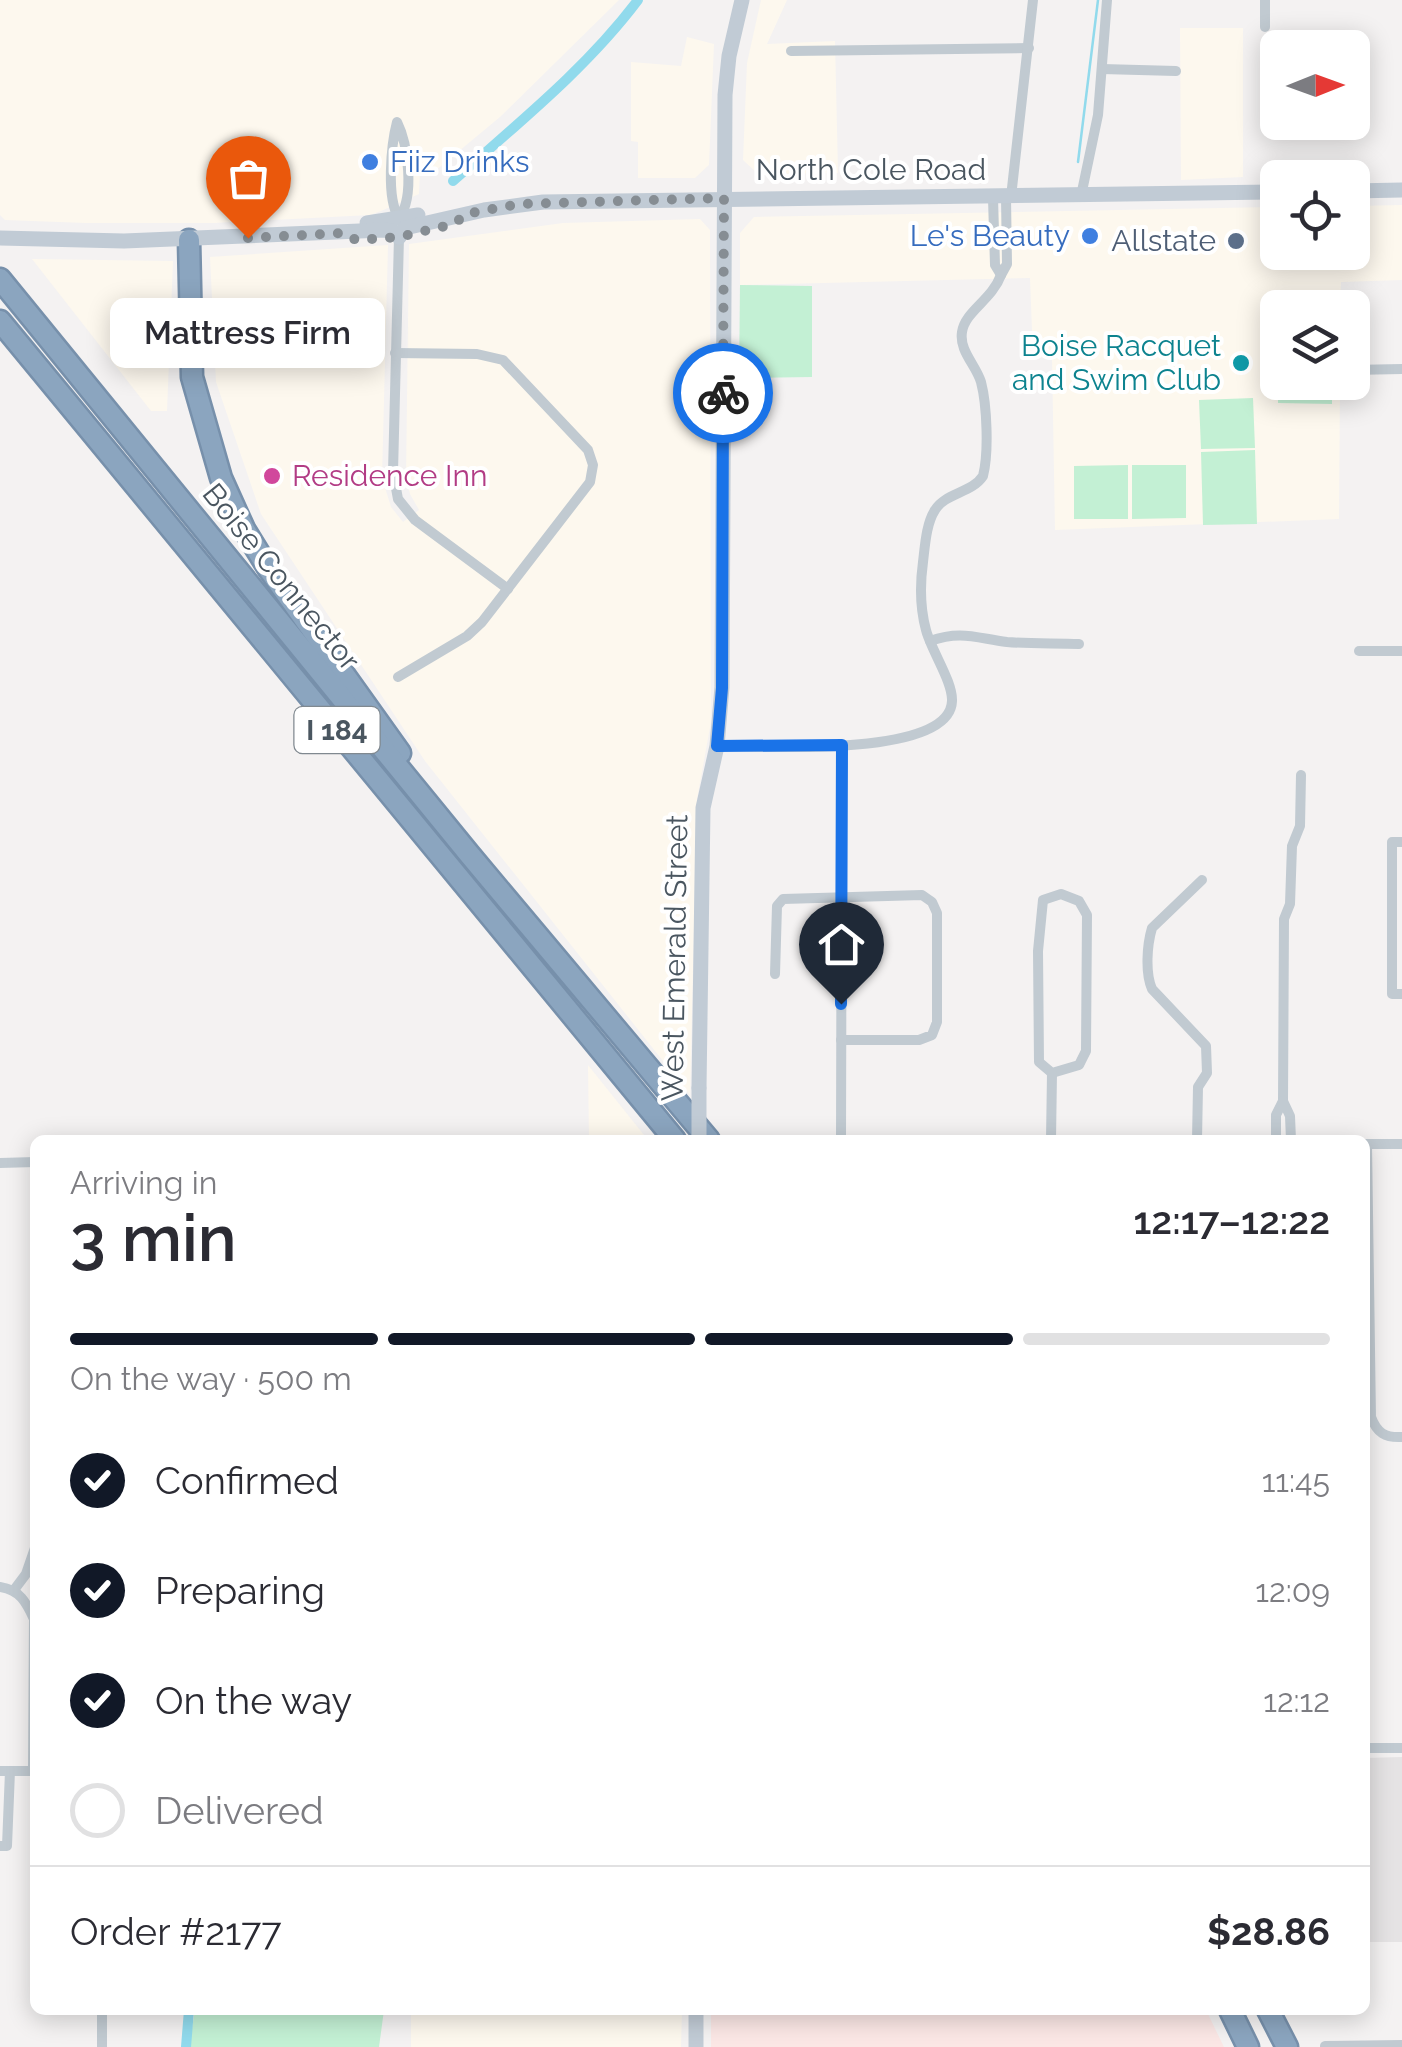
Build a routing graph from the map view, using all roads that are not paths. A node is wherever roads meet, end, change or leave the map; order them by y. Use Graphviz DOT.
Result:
graph roads {
  1 [pos="742,0"];
  2 [pos="1034,0"];
  3 [pos="1107,0"];
  4 [pos="1265,0"];
  5 [pos="1266,27"];
  6 [pos="1028,48"];
  7 [pos="791,51"];
  8 [pos="1102,69"];
  9 [pos="1176,71"];
  10 [pos="1402,190"];
  11 [pos="1370,191"];
  12 [pos="1260,192"];
  13 [pos="1081,196"];
  14 [pos="1003,197"];
  15 [pos="724,198"];
  16 [pos="466,214"];
  17 [pos="400,218"];
  18 [pos="343,233"];
  19 [pos="399,237"];
  20 [pos="0,238"];
  21 [pos="189,240"];
  22 [pos="2,282"];
  23 [pos="0,321"];
  24 [pos="395,353"];
  25 [pos="1370,370"];
  26 [pos="1402,370"];
  27 [pos="508,589"];
  28 [pos="930,641"];
  29 [pos="1079,644"];
  30 [pos="1359,651"];
  31 [pos="1402,651"];
  32 [pos="398,677"];
  33 [pos="842,745"];
  34 [pos="717,746"];
  35 [pos="1301,775"];
  36 [pos="1397,842"];
  37 [pos="469,854"];
  38 [pos="1202,880"];
  39 [pos="841,898"];
  40 [pos="776,974"];
  41 [pos="1402,994"];
  42 [pos="841,1040"];
  43 [pos="1052,1073"];
  44 [pos="1283,1101"];
  45 [pos="670,1135"];
  46 [pos="700,1135"];
  47 [pos="706,1135"];
  48 [pos="841,1135"];
  49 [pos="1051,1135"];
  50 [pos="1198,1135"];
  51 [pos="1276,1135"];
  52 [pos="1291,1135"];
  53 [pos="1370,1144"];
  54 [pos="1402,1144"];
  55 [pos="30,1162"];
  56 [pos="0,1163"];
  57 [pos="1370,1362"];
  58 [pos="1402,1437"];
  59 [pos="30,1562"];
  60 [pos="0,1587"];
  61 [pos="14,1590"];
  62 [pos="30,1610"];
  63 [pos="1370,1748"];
  64 [pos="1402,1748"];
  65 [pos="5,1771"];
  66 [pos="0,1846"];
  67 [pos="102,2015"];
  68 [pos="696,2015"];
  69 [pos="1232,2015"];
  70 [pos="1270,2015"];
  71 [pos="1402,2044"];
  72 [pos="1325,2046"];
  73 [pos="102,2047"];
  74 [pos="696,2047"];
  75 [pos="1248,2047"];
  76 [pos="1286,2047"];
  1 -- 15 [label="main road, West Emerald Street"];
  2 -- 6 [label="street"];
  3 -- 8 [label="street"];
  4 -- 5 [label="street"];
  6 -- 7 [label="street"];
  6 -- 14 [label="street"];
  8 -- 9 [label="street"];
  8 -- 13 [label="street"];
  10 -- 11 [label="main road"];
  12 -- 13 [label="main road, North Cole Road"];
  13 -- 14 [label="main road, North Cole Road"];
  14 -- 15 [label="main road, North Cole Road"];
  14 -- 28 [label="street"];
  15 -- 16 [label="main road, North Cole Road"];
  15 -- 34 [label="main road, West Emerald Street"];
  16 -- 17 [label="main road, North Cole Road"];
  16 -- 19 [label="main road, North Cole Road"];
  17 -- 17 [label="street"];
  17 -- 18 [label="main road, North Cole Road"];
  18 -- 19 [label="main road, North Cole Road"];
  18 -- 21 [label="main road, North Cole Road"];
  19 -- 24 [label="street"];
  20 -- 21 [label="main road, North Cole Road"];
  21 -- 37 [label="highway"];
  22 -- 37 [label="highway, Boise Connector / I 184"];
  23 -- 45 [label="highway, Boise Connector / I 184"];
  24 -- 27 [label="street"];
  24 -- 27 [label="street"];
  25 -- 26 [label="street"];
  27 -- 32 [label="street"];
  28 -- 29 [label="street"];
  28 -- 33 [label="street"];
  30 -- 31 [label="street"];
  33 -- 34 [label="street"];
  33 -- 39 [label="street"];
  34 -- 46 [label="main road, West Emerald Street, bridge"];
  35 -- 44 [label="street"];
  36 -- 41 [label="street"];
  37 -- 47 [label="highway, Boise Connector / I 184"];
  38 -- 50 [label="street"];
  39 -- 40 [label="street"];
  39 -- 42 [label="street"];
  39 -- 42 [label="street"];
  42 -- 48 [label="street"];
  43 -- 43 [label="street"];
  43 -- 49 [label="street"];
  44 -- 51 [label="street"];
  44 -- 52 [label="street"];
  53 -- 54 [label="street"];
  55 -- 56 [label="street"];
  57 -- 58 [label="street"];
  59 -- 61 [label="street"];
  60 -- 61 [label="street"];
  61 -- 62 [label="street"];
  63 -- 64 [label="street"];
  65 -- 66 [label="street"];
  67 -- 73 [label="street"];
  68 -- 74 [label="main road"];
  69 -- 75 [label="highway"];
  70 -- 76 [label="highway"];
  71 -- 72 [label="street"];
}
